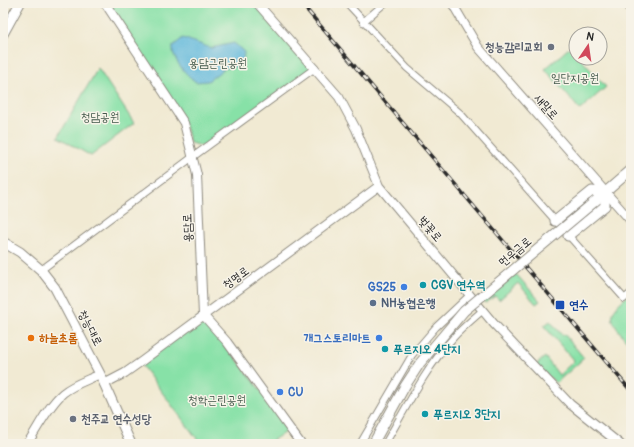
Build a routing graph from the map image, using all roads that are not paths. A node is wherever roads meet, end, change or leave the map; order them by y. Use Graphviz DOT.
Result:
graph roads {
  1 [pos="20,3"];
  2 [pos="105,3"];
  3 [pos="257,3"];
  4 [pos="347,3"];
  5 [pos="385,3"];
  6 [pos="452,3"];
  7 [pos="624,3"];
  8 [pos="631,11"];
  9 [pos="363,22"];
  10 [pos="3,34"];
  11 [pos="315,68"];
  12 [pos="194,156"];
  13 [pos="631,170"];
  14 [pos="379,186"];
  15 [pos="605,192"];
  16 [pos="555,221"];
  17 [pos="631,221"];
  18 [pos="568,236"];
  19 [pos="3,242"];
  20 [pos="41,270"];
  21 [pos="631,293"];
  22 [pos="470,295"];
  23 [pos="482,310"];
  24 [pos="203,315"];
  25 [pos="100,374"];
  26 [pos="104,384"];
  27 [pos="27,444"];
  28 [pos="131,444"];
  29 [pos="301,444"];
  30 [pos="360,444"];
  31 [pos="373,444"];
  32 [pos="385,444"];
  33 [pos="620,444"];
  1 -- 10 [label="main road"];
  2 -- 12 [label="street, 용담로"];
  3 -- 11 [label="street, 벚꽃로"];
  4 -- 9 [label="street"];
  5 -- 9 [label="street"];
  6 -- 15 [label="street, 새말로"];
  7 -- 8 [label="street"];
  9 -- 16 [label="street"];
  11 -- 12 [label="street"];
  11 -- 14 [label="street, 벚꽃로"];
  12 -- 20 [label="street"];
  12 -- 24 [label="street, 용담로"];
  13 -- 15 [label="main road, 먼우금로"];
  14 -- 22 [label="street, 벚꽃로"];
  14 -- 24 [label="street, 청명로"];
  15 -- 16 [label="main road"];
  15 -- 17 [label="street, 새말로"];
  15 -- 18 [label="main road"];
  15 -- 31 [label="main road, 먼우금로, bridge"];
  16 -- 18 [label="street"];
  18 -- 21 [label="street"];
  19 -- 20 [label="main road, 청능대로"];
  20 -- 25 [label="main road, 청능대로"];
  22 -- 23 [label="street, 벚꽃로"];
  22 -- 30 [label="street"];
  23 -- 32 [label="street"];
  23 -- 33 [label="street, 벚꽃로"];
  24 -- 26 [label="street, 청명로"];
  24 -- 29 [label="street"];
  25 -- 26 [label="main road, 청능대로"];
  25 -- 27 [label="street"];
  26 -- 28 [label="main road, 청능대로"];
}
